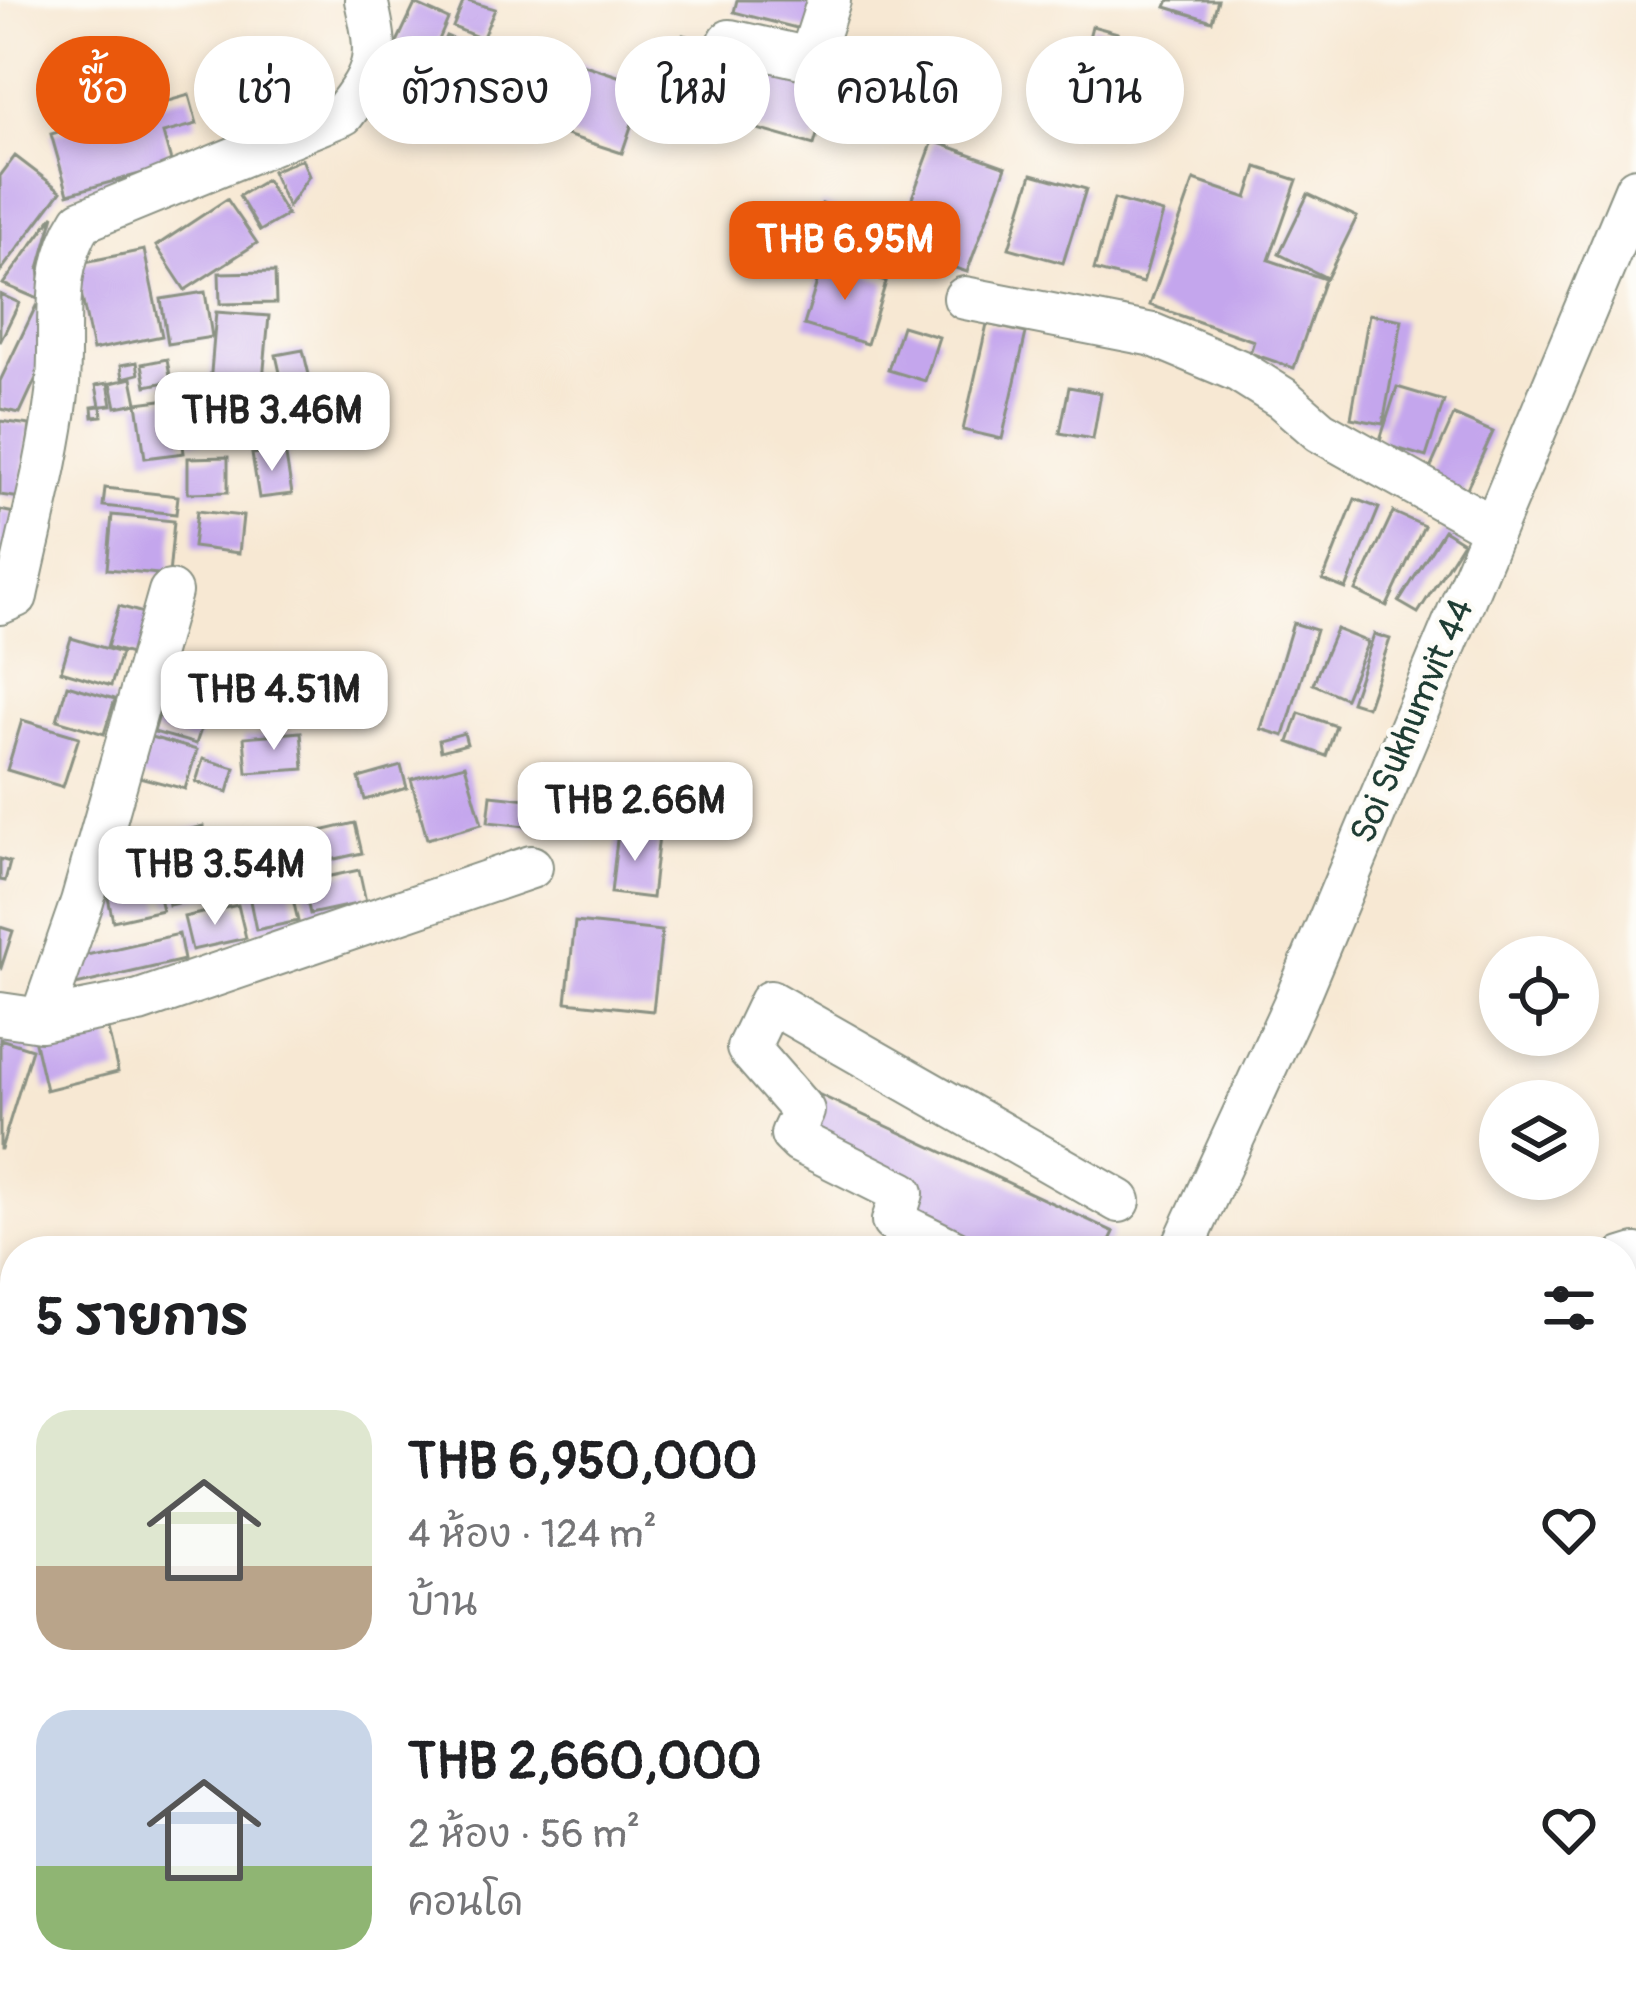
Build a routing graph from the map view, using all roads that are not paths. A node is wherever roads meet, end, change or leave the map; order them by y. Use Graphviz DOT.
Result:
graph roads {
  1 [pos="366,0"];
  2 [pos="829,0"];
  3 [pos="770,50"];
  4 [pos="1636,188"];
  5 [pos="965,298"];
  6 [pos="1492,527"];
  7 [pos="170,592"];
  8 [pos="0,603"];
  9 [pos="531,867"];
  10 [pos="21,1017"];
  11 [pos="1119,1201"];
  12 [pos="923,1236"];
  13 [pos="1188,1236"];
  1 -- 8 [label="street"];
  2 -- 3 [label="street"];
  4 -- 6 [label="street, Soi Sukhumvit 44"];
  5 -- 6 [label="street"];
  6 -- 13 [label="street, Soi Sukhumvit 44"];
  7 -- 10 [label="street"];
  9 -- 10 [label="street"];
  11 -- 12 [label="street"];
}
